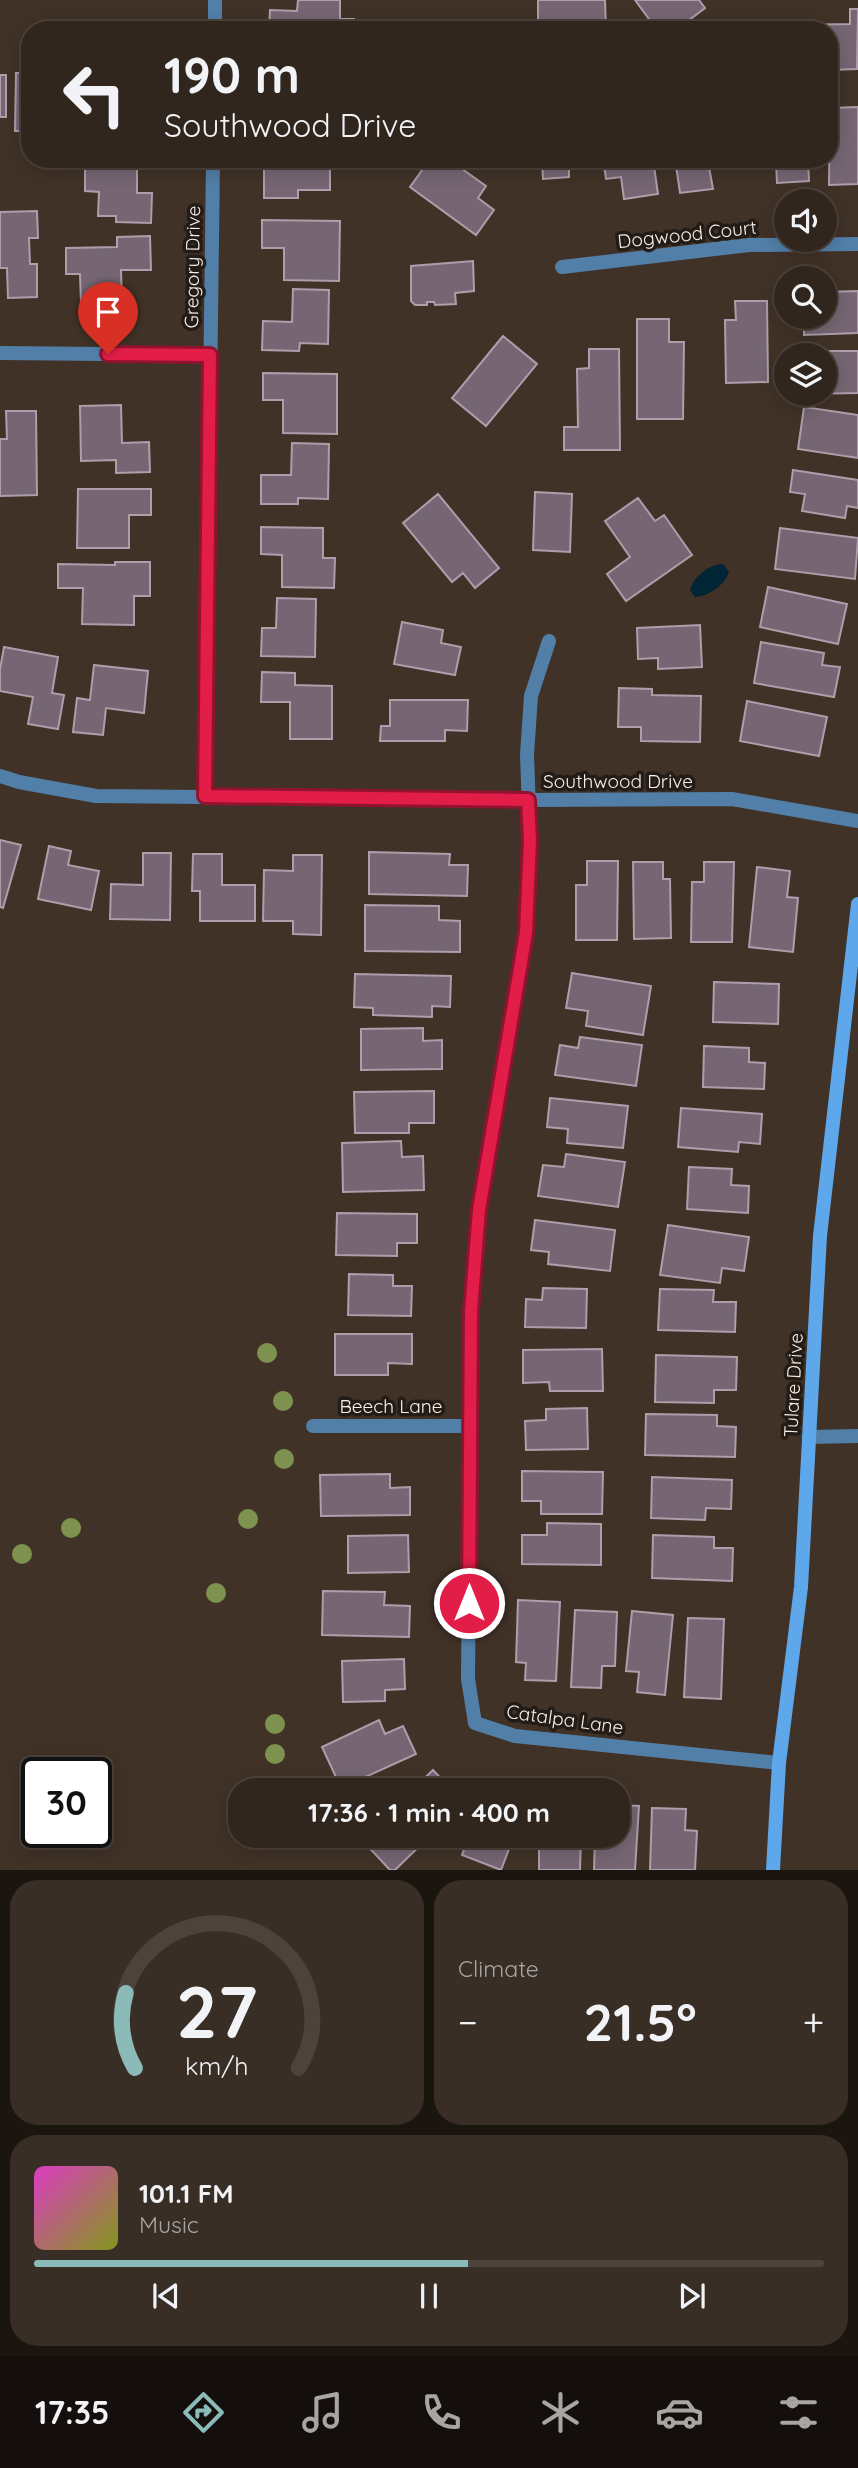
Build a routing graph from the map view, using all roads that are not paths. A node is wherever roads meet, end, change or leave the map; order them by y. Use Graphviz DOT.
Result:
graph roads {
  1 [pos="215,0"];
  2 [pos="215,21"];
  3 [pos="213,168"];
  4 [pos="858,244"];
  5 [pos="562,267"];
  6 [pos="0,353"];
  7 [pos="210,355"];
  8 [pos="549,641"];
  9 [pos="0,776"];
  10 [pos="205,796"];
  11 [pos="528,800"];
  12 [pos="858,821"];
  13 [pos="858,904"];
  14 [pos="313,1426"];
  15 [pos="469,1426"];
  16 [pos="858,1436"];
  17 [pos="809,1437"];
  18 [pos="779,1763"];
  19 [pos="772,1870"];
  1 -- 2 [label="street"];
  3 -- 7 [label="street, Gregory Drive"];
  4 -- 5 [label="street, Dogwood Court"];
  6 -- 7 [label="street"];
  7 -- 10 [label="street, Gregory Drive"];
  8 -- 11 [label="street, Catalpa Lane"];
  9 -- 10 [label="street, Southwood Drive"];
  10 -- 11 [label="street, Southwood Drive"];
  11 -- 12 [label="street, Southwood Drive"];
  11 -- 15 [label="street, Catalpa Lane"];
  13 -- 17 [label="street, Tulare Drive"];
  14 -- 15 [label="street, Beech Lane"];
  15 -- 18 [label="street, Catalpa Lane"];
  16 -- 17 [label="street"];
  17 -- 18 [label="street, Tulare Drive"];
  18 -- 19 [label="street, Tulare Drive"];
}
